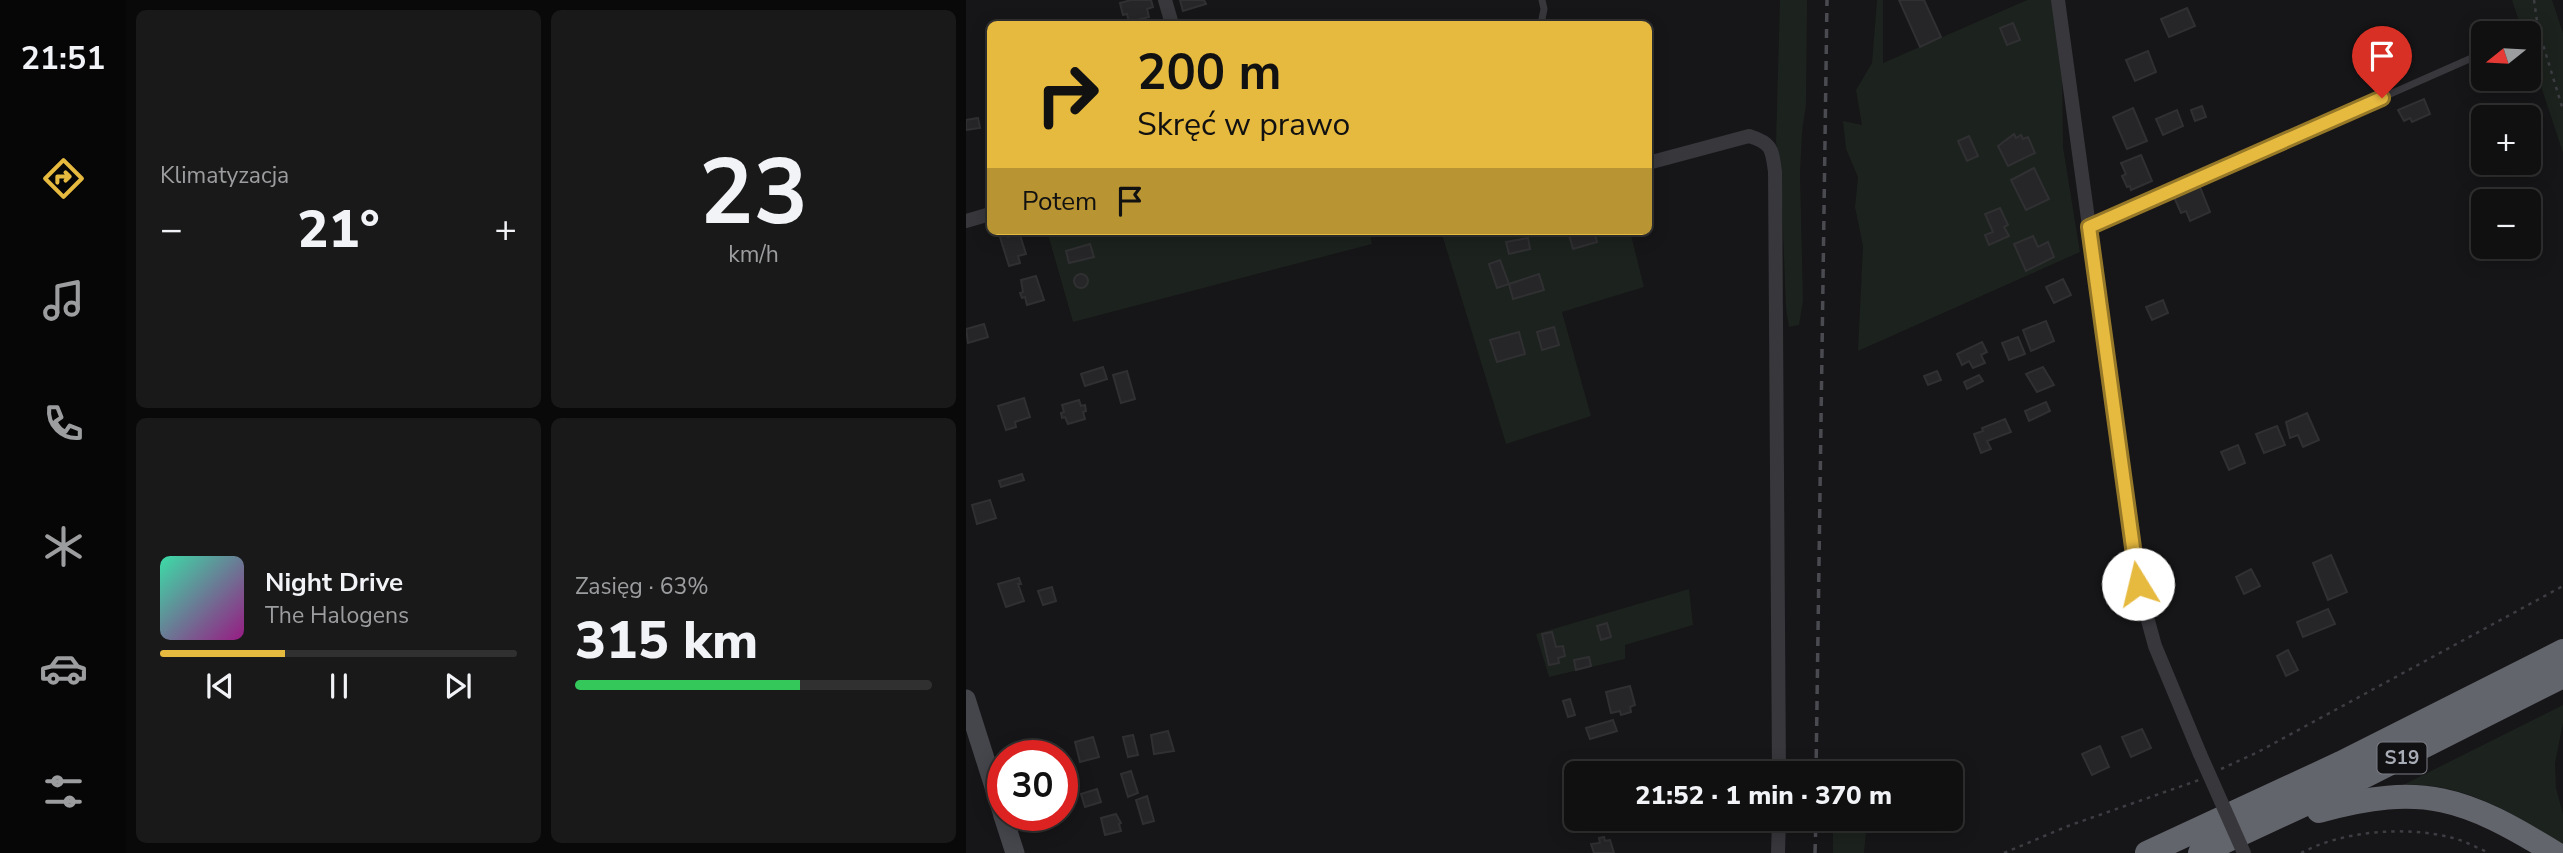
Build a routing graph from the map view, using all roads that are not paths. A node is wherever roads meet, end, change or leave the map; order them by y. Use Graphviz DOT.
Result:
graph roads {
  1 [pos="1165,0"];
  2 [pos="1542,0"];
  3 [pos="2058,0"];
  4 [pos="1171,21"];
  5 [pos="1542,21"];
  6 [pos="2471,58"];
  7 [pos="1652,162"];
  8 [pos="987,215"];
  9 [pos="966,221"];
  10 [pos="2089,227"];
  11 [pos="2563,651"];
  12 [pos="2563,676"];
  13 [pos="966,699"];
  14 [pos="1779,761"];
  15 [pos="987,765"];
  16 [pos="1008,831"];
  17 [pos="1779,831"];
  18 [pos="2241,844"];
  19 [pos="1015,853"];
  20 [pos="1778,853"];
  21 [pos="2147,853"];
  22 [pos="2200,853"];
  23 [pos="2555,853"];
  1 -- 4 [label="street"];
  2 -- 5 [label="lane"];
  3 -- 10 [label="street"];
  6 -- 10 [label="lane"];
  7 -- 14 [label="street"];
  8 -- 9 [label="street"];
  10 -- 18 [label="street, bridge"];
  11 -- 21 [label="highway, S19"];
  12 -- 18 [label="highway, S19"];
  13 -- 15 [label="street"];
  16 -- 19 [label="street"];
  17 -- 20 [label="street"];
  18 -- 22 [label="highway, S19"];
  18 -- 23 [label="highway"];
}
